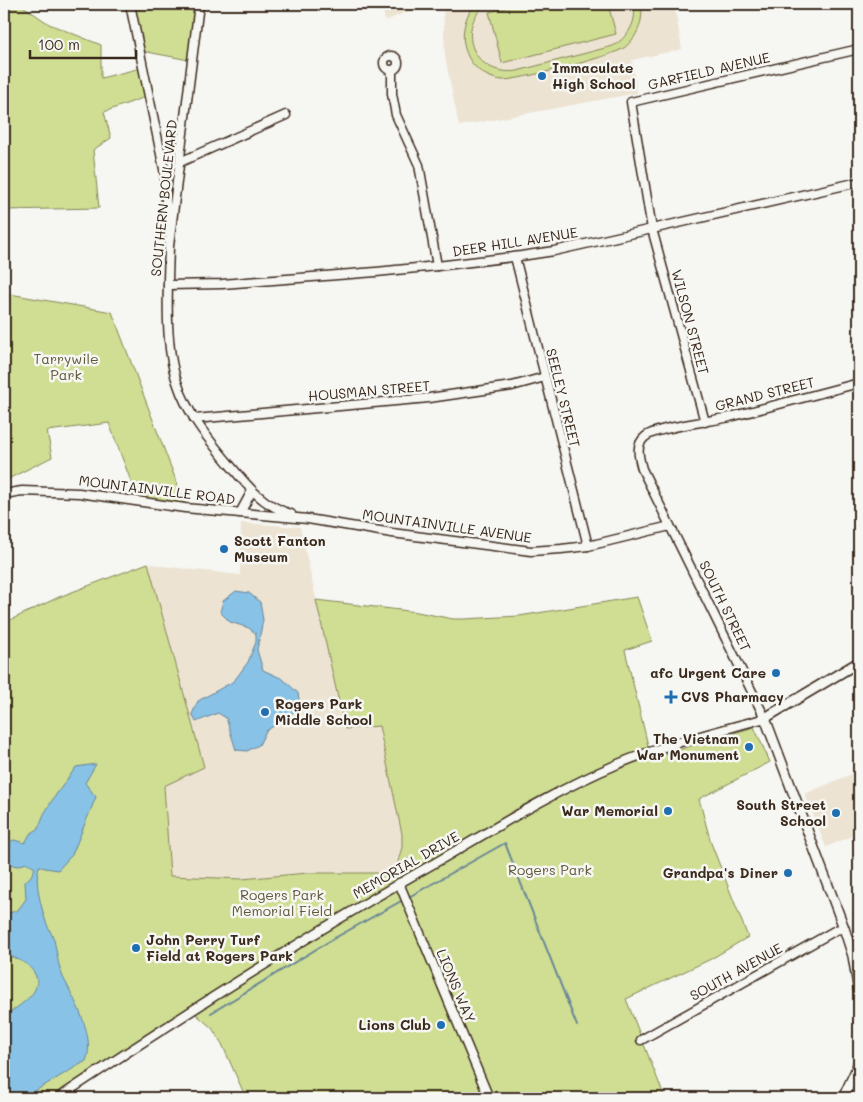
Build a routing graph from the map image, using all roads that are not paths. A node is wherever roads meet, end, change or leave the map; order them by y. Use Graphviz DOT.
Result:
graph roads {
  1 [pos="130,4"];
  2 [pos="199,4"];
  3 [pos="859,49"];
  4 [pos="392,70"];
  5 [pos="286,115"];
  6 [pos="180,162"];
  7 [pos="859,182"];
  8 [pos="652,229"];
  9 [pos="169,246"];
  10 [pos="515,256"];
  11 [pos="437,266"];
  12 [pos="168,284"];
  13 [pos="545,377"];
  14 [pos="859,383"];
  15 [pos="194,419"];
  16 [pos="705,422"];
  17 [pos="676,427"];
  18 [pos="252,491"];
  19 [pos="4,494"];
  20 [pos="240,513"];
  21 [pos="308,519"];
  22 [pos="670,526"];
  23 [pos="588,546"];
  24 [pos="859,662"];
  25 [pos="765,718"];
  26 [pos="399,883"];
  27 [pos="844,928"];
  28 [pos="856,954"];
  29 [pos="859,992"];
  30 [pos="641,1040"];
  31 [pos="859,1060"];
  32 [pos="58,1098"];
  33 [pos="489,1098"];
  34 [pos="842,1098"];
  1 -- 9 [label="street"];
  2 -- 6 [label="street, SOUTHERN BOULEVARD"];
  3 -- 8 [label="street, GARFIELD AVENUE"];
  4 -- 11 [label="street"];
  5 -- 6 [label="street"];
  6 -- 9 [label="street, SOUTHERN BOULEVARD"];
  7 -- 8 [label="street, DEER HILL AVENUE"];
  8 -- 10 [label="street, DEER HILL AVENUE"];
  8 -- 16 [label="street, WILSON STREET"];
  9 -- 12 [label="street, SOUTHERN BOULEVARD"];
  10 -- 11 [label="street, DEER HILL AVENUE"];
  10 -- 13 [label="street, SEELEY STREET"];
  11 -- 12 [label="street, DEER HILL AVENUE"];
  12 -- 15 [label="street, SOUTHERN BOULEVARD"];
  13 -- 15 [label="street, HOUSMAN STREET"];
  13 -- 23 [label="street, SEELEY STREET"];
  14 -- 16 [label="street, GRAND STREET"];
  15 -- 18 [label="street, SOUTHERN BOULEVARD"];
  16 -- 17 [label="street, GRAND STREET"];
  17 -- 22 [label="street, SOUTH STREET"];
  18 -- 20 [label="street"];
  18 -- 21 [label="street, SOUTHERN BOULEVARD"];
  19 -- 20 [label="street, MOUNTAINVILLE ROAD"];
  20 -- 21 [label="street, MOUNTAINVILLE ROAD"];
  21 -- 23 [label="street, MOUNTAINVILLE AVENUE"];
  22 -- 23 [label="street, MOUNTAINVILLE AVENUE"];
  22 -- 25 [label="street, SOUTH STREET"];
  24 -- 25 [label="main road"];
  25 -- 26 [label="street, MEMORIAL DRIVE"];
  25 -- 27 [label="main road, SOUTH STREET"];
  26 -- 32 [label="street, MEMORIAL DRIVE"];
  26 -- 33 [label="street, LIONS WAY"];
  27 -- 28 [label="main road, SOUTH STREET"];
  27 -- 30 [label="street, SOUTH AVENUE"];
  28 -- 29 [label="main road, SOUTH STREET"];
  31 -- 34 [label="main road"];
}
